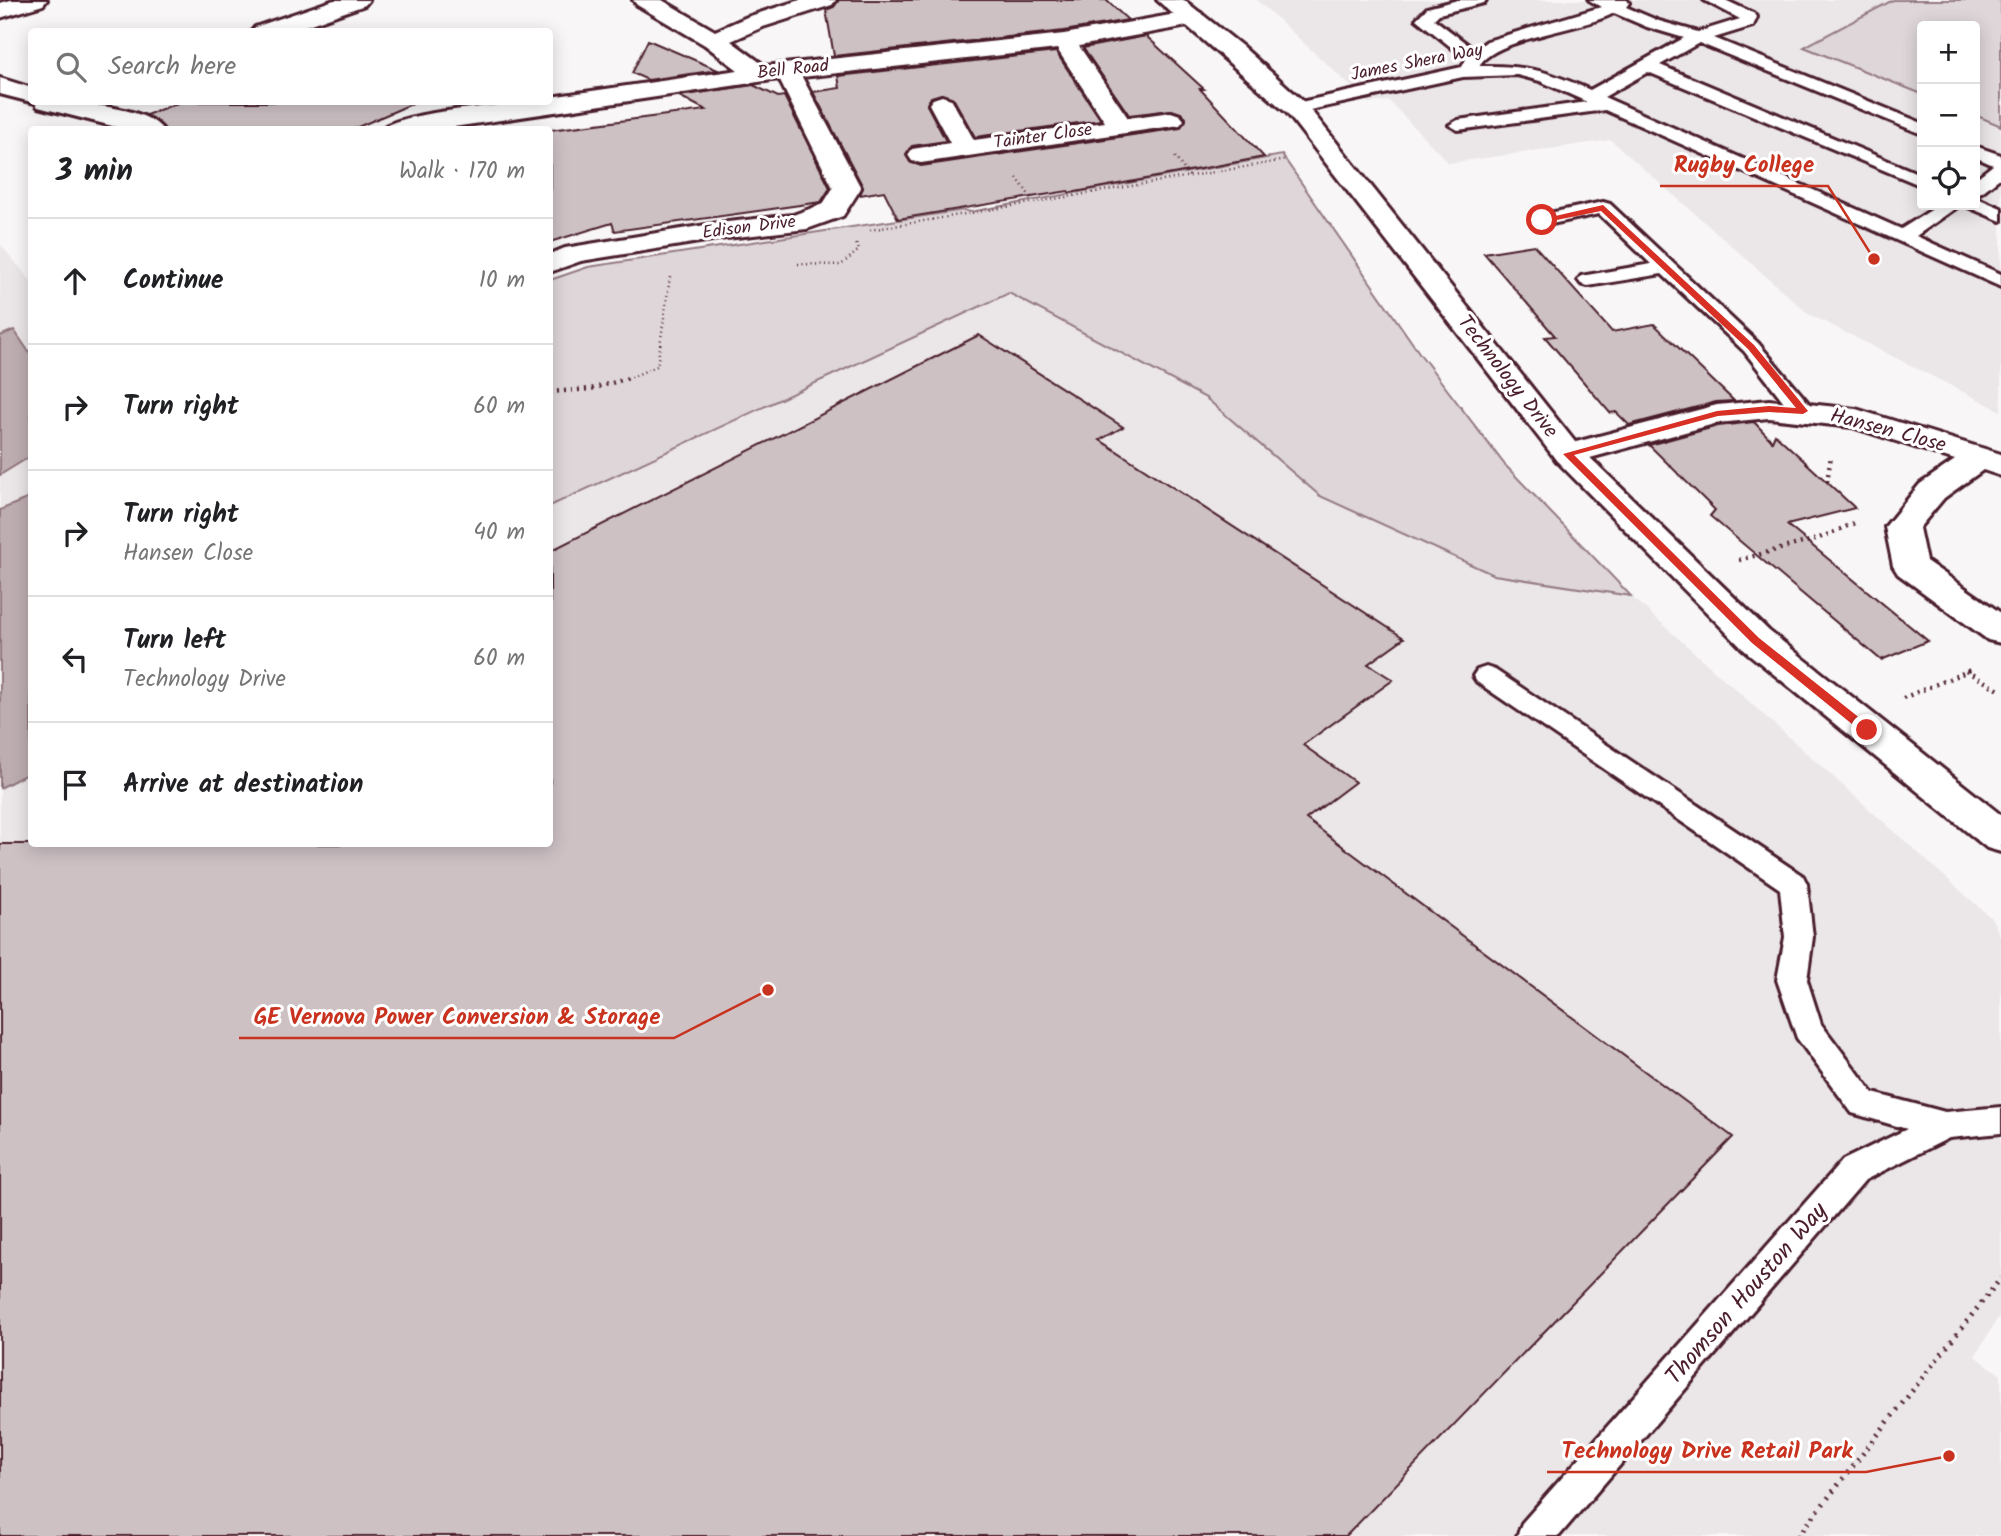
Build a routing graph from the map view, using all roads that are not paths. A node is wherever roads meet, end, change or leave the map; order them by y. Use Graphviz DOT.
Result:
graph roads {
  1 [pos="35,0"];
  2 [pos="358,0"];
  3 [pos="645,0"];
  4 [pos="824,0"];
  5 [pos="1478,0"];
  6 [pos="1597,0"];
  7 [pos="1712,0"];
  8 [pos="1621,4"];
  9 [pos="1181,9"];
  10 [pos="0,11"];
  11 [pos="275,28"];
  12 [pos="1698,37"];
  13 [pos="714,40"];
  14 [pos="1064,41"];
  15 [pos="1471,65"];
  16 [pos="1646,65"];
  17 [pos="787,71"];
  18 [pos="760,74"];
  19 [pos="0,86"];
  20 [pos="28,95"];
  21 [pos="1599,100"];
  22 [pos="553,104"];
  23 [pos="942,104"];
  24 [pos="61,105"];
  25 [pos="548,105"];
  26 [pos="1296,108"];
  27 [pos="1171,120"];
  28 [pos="1458,125"];
  29 [pos="142,126"];
  30 [pos="404,126"];
  31 [pos="1121,127"];
  32 [pos="1917,128"];
  33 [pos="966,148"];
  34 [pos="1980,153"];
  35 [pos="921,155"];
  36 [pos="2001,162"];
  37 [pos="2001,168"];
  38 [pos="1917,179"];
  39 [pos="1980,184"];
  40 [pos="1980,205"];
  41 [pos="1943,210"];
  42 [pos="2001,215"];
  43 [pos="1542,220"];
  44 [pos="1903,236"];
  45 [pos="553,263"];
  46 [pos="1666,267"];
  47 [pos="1588,280"];
  48 [pos="2001,281"];
  49 [pos="1803,411"];
  50 [pos="1568,454"];
  51 [pos="1991,461"];
  52 [pos="2001,631"];
  53 [pos="1486,676"];
  54 [pos="2001,837"];
  55 [pos="2001,1120"];
  56 [pos="1945,1125"];
  57 [pos="1535,1536"];
  1 -- 10 [label="street"];
  2 -- 11 [label="street"];
  3 -- 13 [label="street"];
  4 -- 13 [label="street"];
  5 -- 15 [label="lane"];
  6 -- 8 [label="lane"];
  7 -- 12 [label="lane"];
  8 -- 12 [label="lane"];
  8 -- 15 [label="lane"];
  9 -- 14 [label="street, Bell Road"];
  9 -- 26 [label="street, Technology Drive"];
  12 -- 16 [label="lane"];
  12 -- 32 [label="lane"];
  13 -- 18 [label="street"];
  14 -- 17 [label="street, Bell Road"];
  14 -- 31 [label="street, Tainter Close"];
  15 -- 21 [label="lane, James Shera Way"];
  15 -- 26 [label="lane, James Shera Way"];
  16 -- 21 [label="lane"];
  16 -- 38 [label="lane"];
  17 -- 18 [label="street, Bell Road"];
  17 -- 45 [label="street, Edison Drive"];
  18 -- 22 [label="street, Bell Road"];
  19 -- 20 [label="street"];
  21 -- 28 [label="lane"];
  21 -- 44 [label="lane, James Shera Way"];
  23 -- 33 [label="street, Tainter Close"];
  24 -- 29 [label="street"];
  25 -- 30 [label="street, Bell Road"];
  26 -- 50 [label="street, Technology Drive"];
  27 -- 31 [label="street, Tainter Close"];
  31 -- 33 [label="street, Tainter Close"];
  33 -- 35 [label="street, Tainter Close"];
  34 -- 36 [label="lane"];
  37 -- 39 [label="lane"];
  40 -- 42 [label="lane"];
  41 -- 44 [label="lane"];
  43 -- 46 [label="lane"];
  44 -- 48 [label="lane, James Shera Way"];
  46 -- 47 [label="lane"];
  46 -- 49 [label="lane"];
  49 -- 50 [label="street, Hansen Close"];
  49 -- 51 [label="street, Hansen Close"];
  50 -- 54 [label="street, Technology Drive"];
  51 -- 52 [label="street"];
  53 -- 56 [label="lane"];
  55 -- 56 [label="lane, Thomson Houston Way"];
  56 -- 57 [label="lane, Thomson Houston Way"];
}
